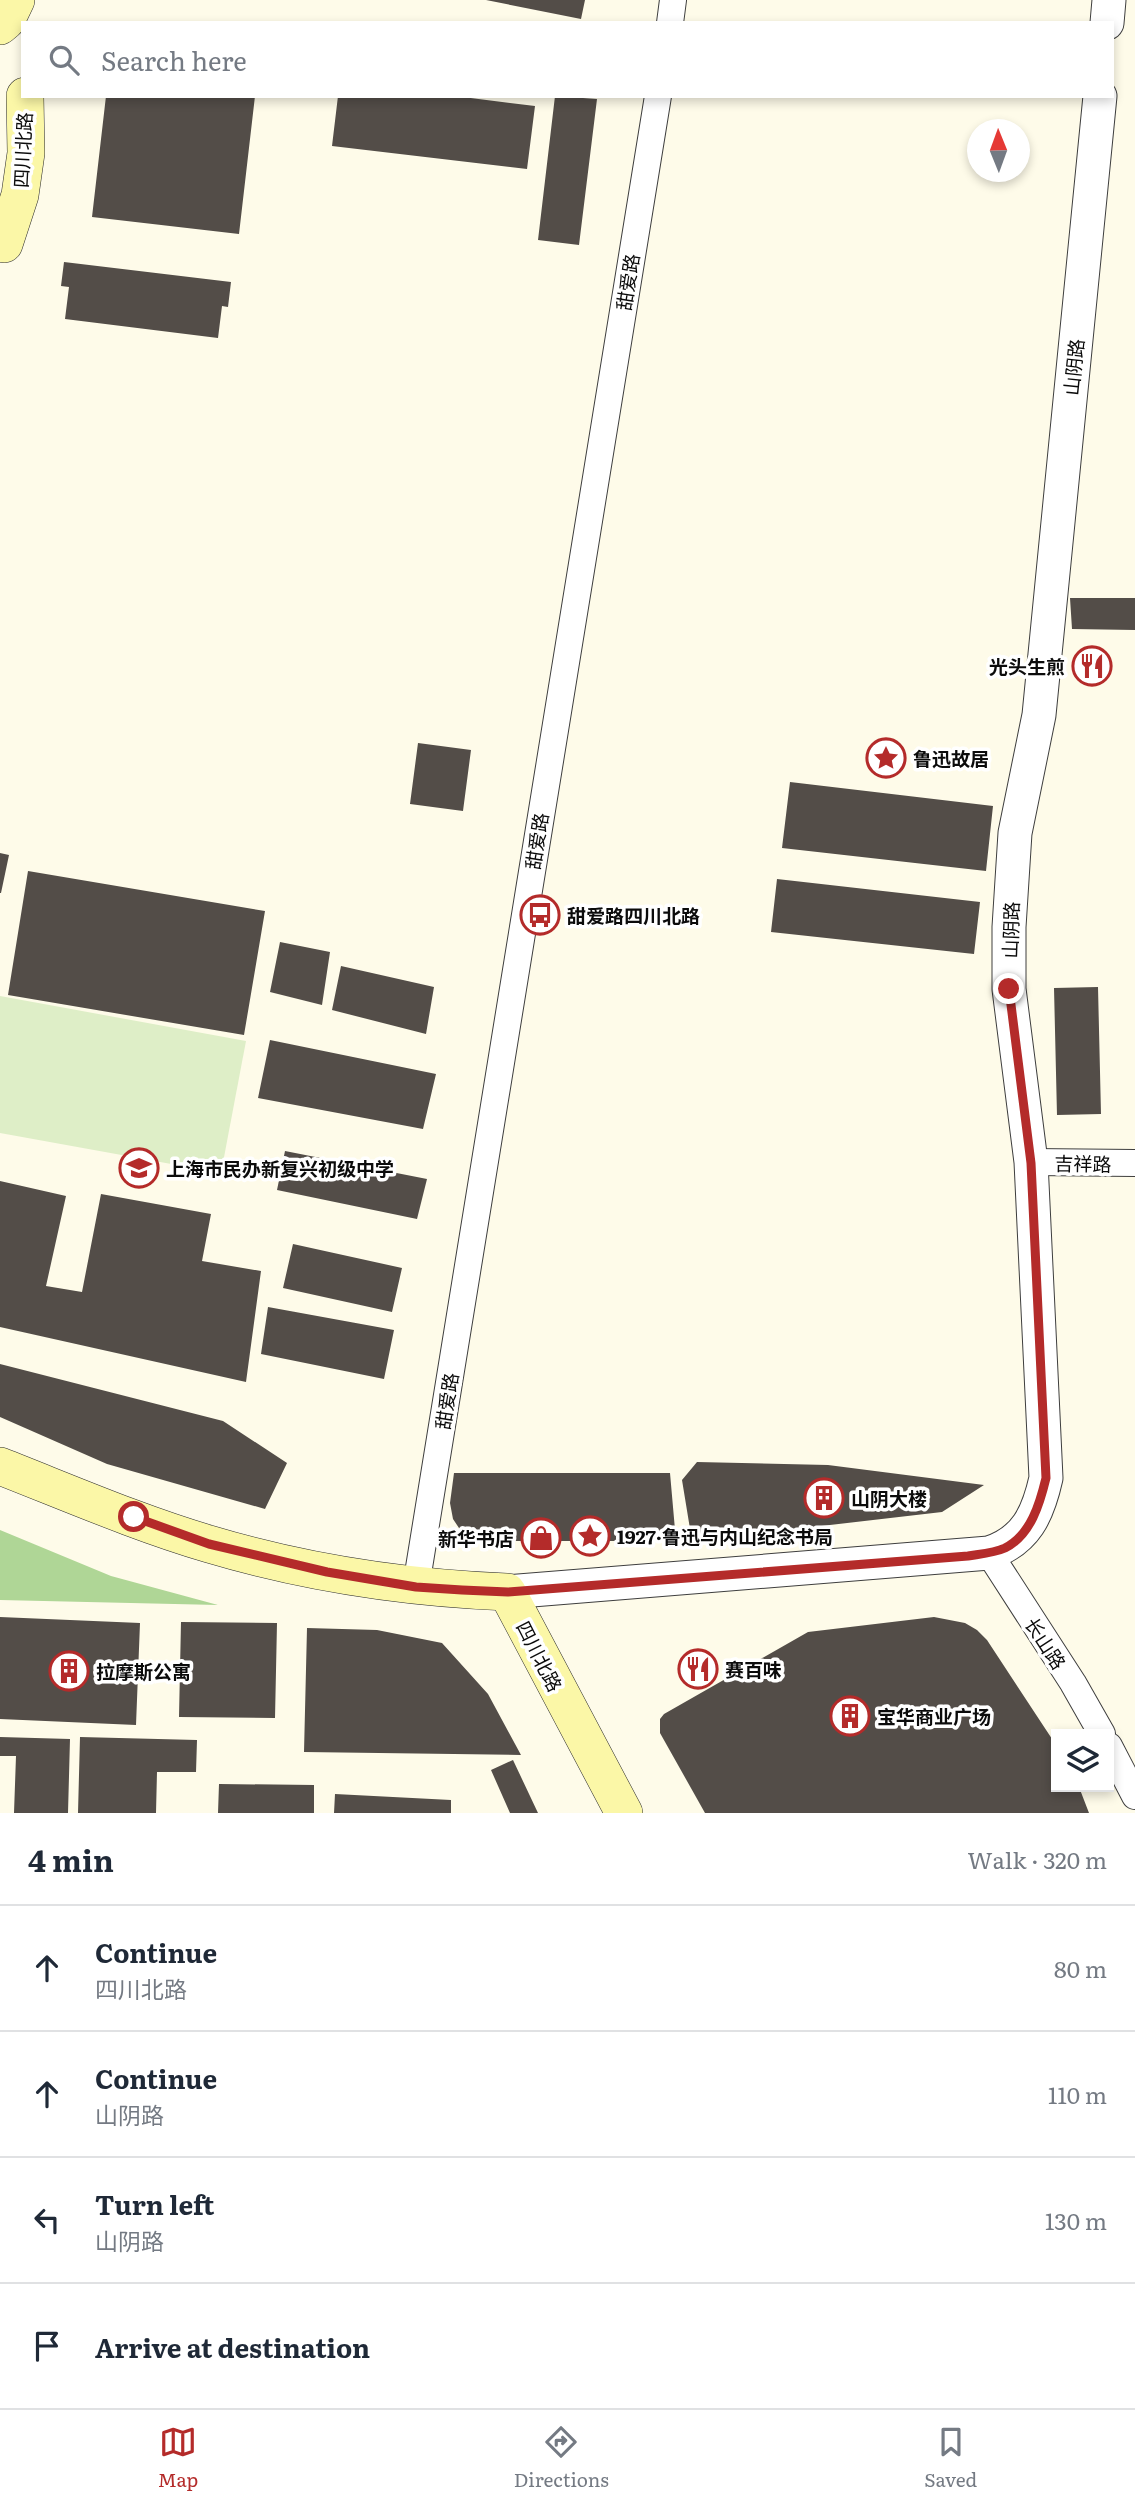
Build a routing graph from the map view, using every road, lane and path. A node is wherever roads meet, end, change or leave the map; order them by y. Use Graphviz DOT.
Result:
graph roads {
  1 [pos="16,0"];
  2 [pos="24,0"];
  3 [pos="673,0"];
  4 [pos="1109,0"];
  5 [pos="24,21"];
  6 [pos="670,21"];
  7 [pos="1107,21"];
  8 [pos="0,26"];
  9 [pos="25,98"];
  10 [pos="658,98"];
  11 [pos="1100,98"];
  12 [pos="0,168"];
  13 [pos="2,259"];
  14 [pos="1031,1163"];
  15 [pos="1135,1163"];
  16 [pos="0,1466"];
  17 [pos="989,1553"];
  18 [pos="416,1587"];
  19 [pos="508,1592"];
  20 [pos="1099,1729"];
  21 [pos="1114,1756"];
  22 [pos="1135,1797"];
  23 [pos="624,1813"];
  1 -- 8 [label="main road"];
  2 -- 5 [label="main road"];
  3 -- 6 [label="street"];
  4 -- 7 [label="street"];
  9 -- 13 [label="main road, 四川北路"];
  10 -- 18 [label="street, 甜爱路"];
  11 -- 14 [label="street, 山阴路"];
  12 -- 13 [label="main road, 四川北路"];
  14 -- 15 [label="street, 吉祥路"];
  14 -- 17 [label="street, 山阴路"];
  16 -- 18 [label="main road"];
  17 -- 19 [label="street, 山阴路"];
  17 -- 20 [label="street, 长山路"];
  18 -- 19 [label="main road"];
  19 -- 23 [label="main road, 四川北路"];
  21 -- 22 [label="street"];
}
